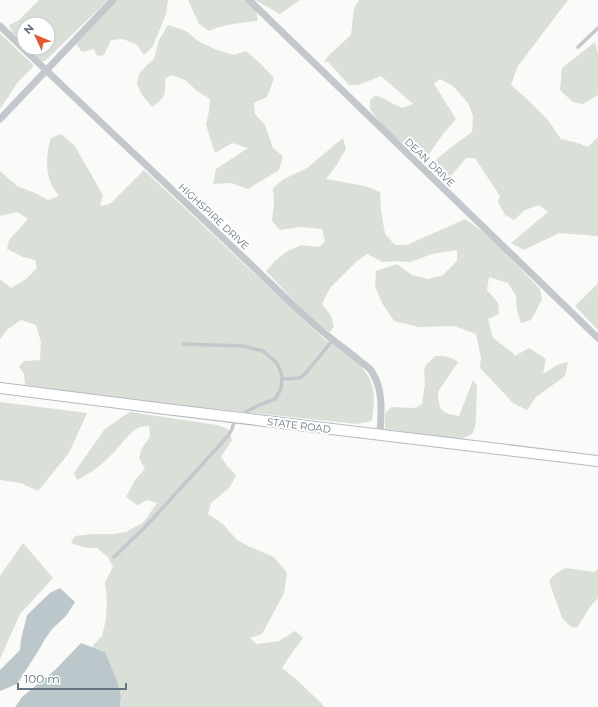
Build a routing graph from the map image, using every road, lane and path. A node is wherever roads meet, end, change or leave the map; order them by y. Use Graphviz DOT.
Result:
graph roads {
  1 [pos="113,0"];
  2 [pos="248,0"];
  3 [pos="0,26"];
  4 [pos="598,28"];
  5 [pos="578,47"];
  6 [pos="46,71"];
  7 [pos="0,119"];
  8 [pos="598,338"];
  9 [pos="333,340"];
  10 [pos="183,344"];
  11 [pos="282,379"];
  12 [pos="0,388"];
  13 [pos="236,417"];
  14 [pos="380,435"];
  15 [pos="598,461"];
  16 [pos="114,557"];
  1 -- 6 [label="street"];
  2 -- 8 [label="street, DEAN DRIVE"];
  3 -- 6 [label="street, HIGHSPIRE DRIVE"];
  4 -- 5 [label="lane"];
  6 -- 7 [label="street"];
  6 -- 9 [label="street, HIGHSPIRE DRIVE"];
  9 -- 11 [label="lane"];
  9 -- 14 [label="street, HIGHSPIRE DRIVE"];
  10 -- 11 [label="lane"];
  11 -- 13 [label="lane"];
  12 -- 13 [label="street, STATE ROAD"];
  13 -- 14 [label="street, STATE ROAD"];
  13 -- 16 [label="lane"];
  14 -- 15 [label="street, STATE ROAD"];
}
